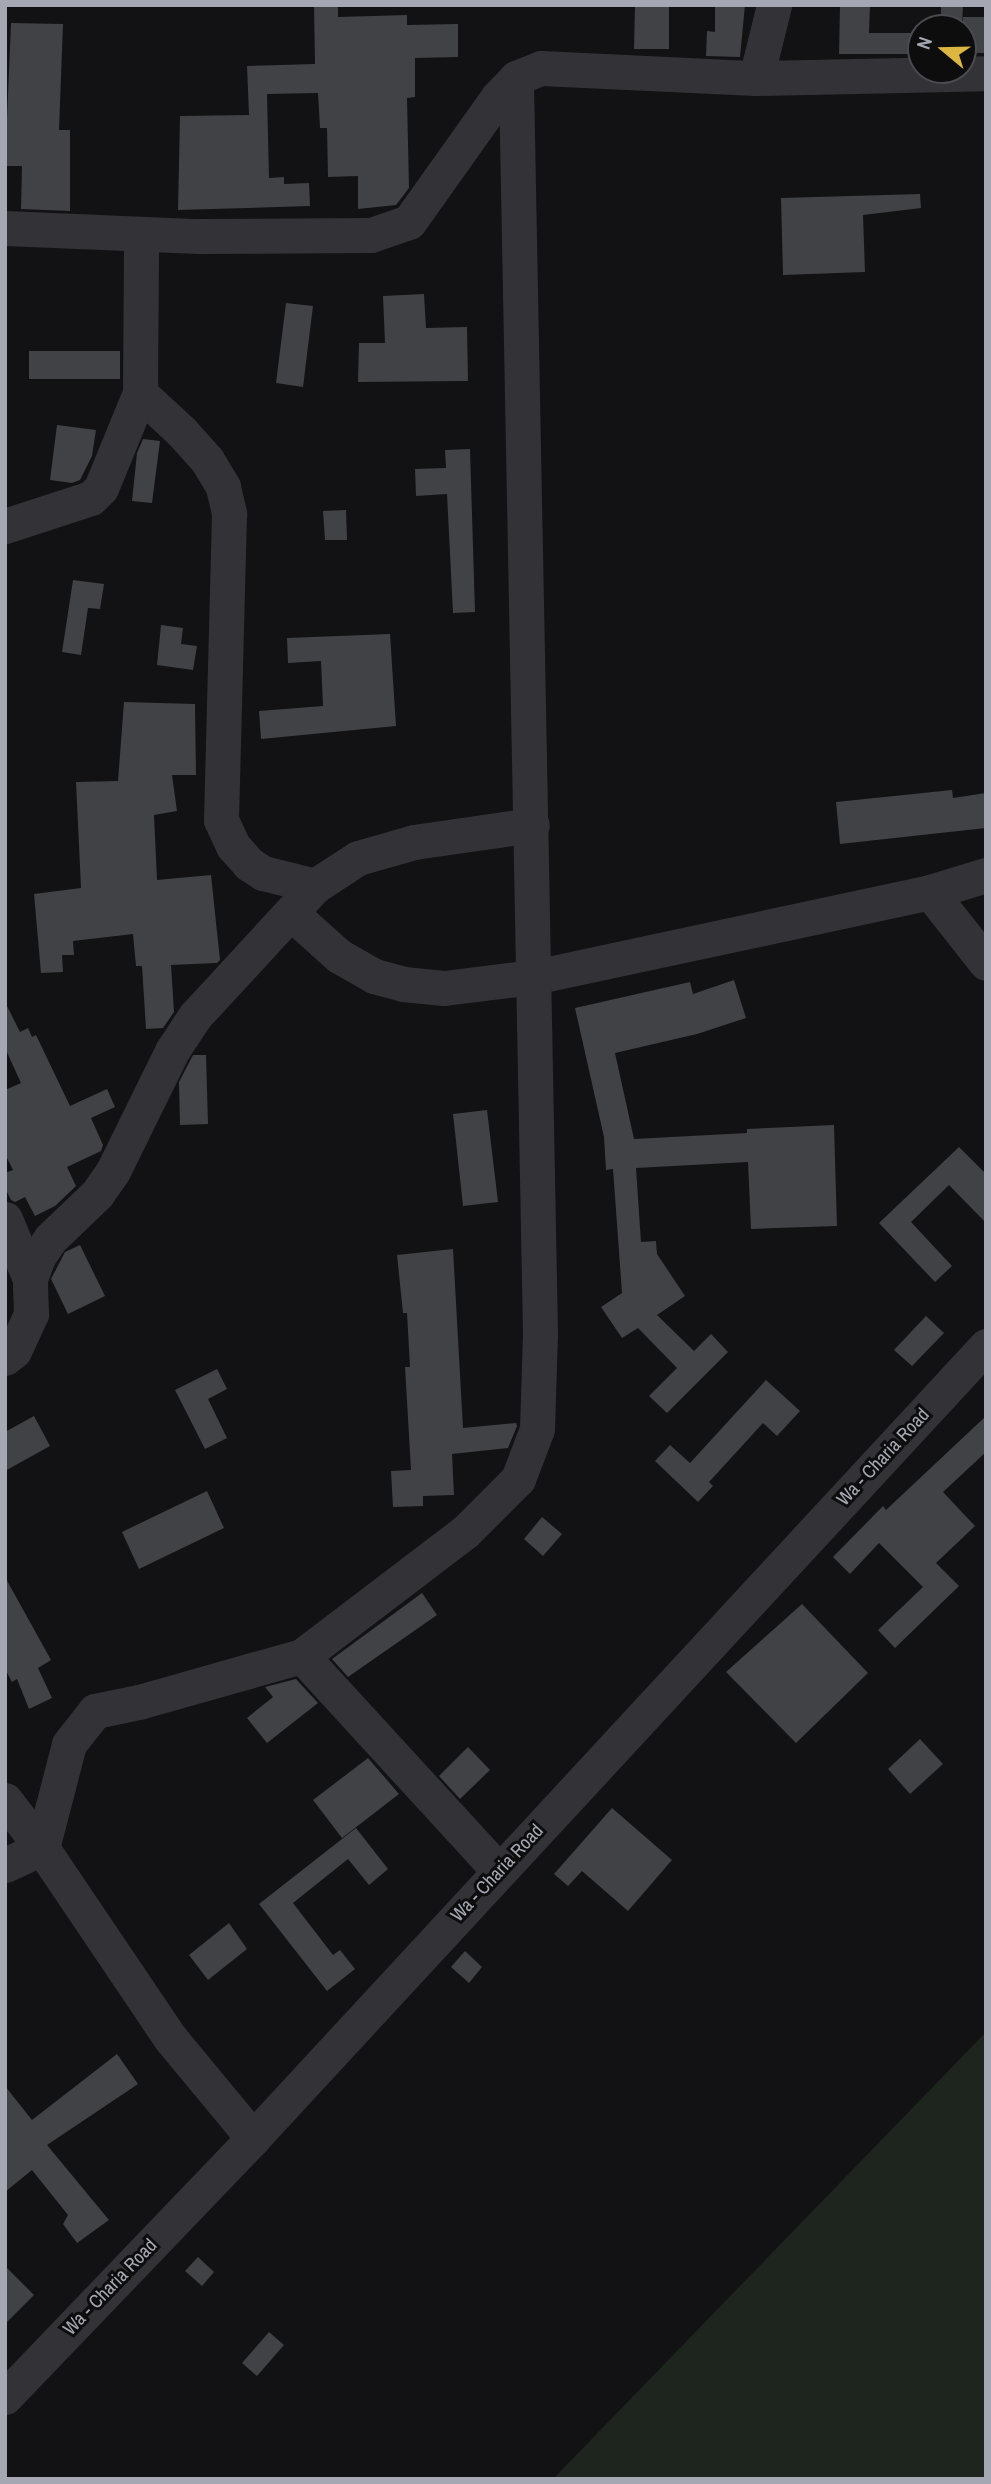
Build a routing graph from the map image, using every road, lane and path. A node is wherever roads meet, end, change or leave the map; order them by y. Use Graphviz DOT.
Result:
graph roads {
  1 [pos="774,5"];
  2 [pos="986,73"];
  3 [pos="516,78"];
  4 [pos="756,78"];
  5 [pos="5,228"];
  6 [pos="141,234"];
  7 [pos="140,393"];
  8 [pos="5,526"];
  9 [pos="532,825"];
  10 [pos="986,875"];
  11 [pos="315,886"];
  12 [pos="930,892"];
  13 [pos="291,913"];
  14 [pos="986,963"];
  15 [pos="534,977"];
  16 [pos="5,1219"];
  17 [pos="30,1279"];
  18 [pos="986,1346"];
  19 [pos="5,1358"];
  20 [pos="302,1656"];
  21 [pos="5,1800"];
  22 [pos="42,1848"];
  23 [pos="5,1865"];
  24 [pos="499,1871"];
  25 [pos="253,2138"];
  26 [pos="5,2397"];
  1 -- 4 [label="street"];
  2 -- 4 [label="street"];
  3 -- 4 [label="street"];
  3 -- 6 [label="street"];
  3 -- 9 [label="street"];
  5 -- 6 [label="street"];
  6 -- 7 [label="street"];
  7 -- 8 [label="street"];
  7 -- 11 [label="street"];
  9 -- 11 [label="street"];
  9 -- 15 [label="street"];
  10 -- 12 [label="street"];
  11 -- 13 [label="street"];
  12 -- 14 [label="street"];
  12 -- 15 [label="street"];
  13 -- 15 [label="street"];
  13 -- 17 [label="street"];
  15 -- 20 [label="street"];
  16 -- 17 [label="street"];
  17 -- 19 [label="street"];
  18 -- 24 [label="street, Wa - Charia Road"];
  20 -- 22 [label="street"];
  20 -- 24 [label="street"];
  21 -- 22 [label="street"];
  22 -- 23 [label="street"];
  22 -- 25 [label="street"];
  24 -- 25 [label="street, Wa - Charia Road"];
  25 -- 26 [label="street, Wa - Charia Road"];
}
